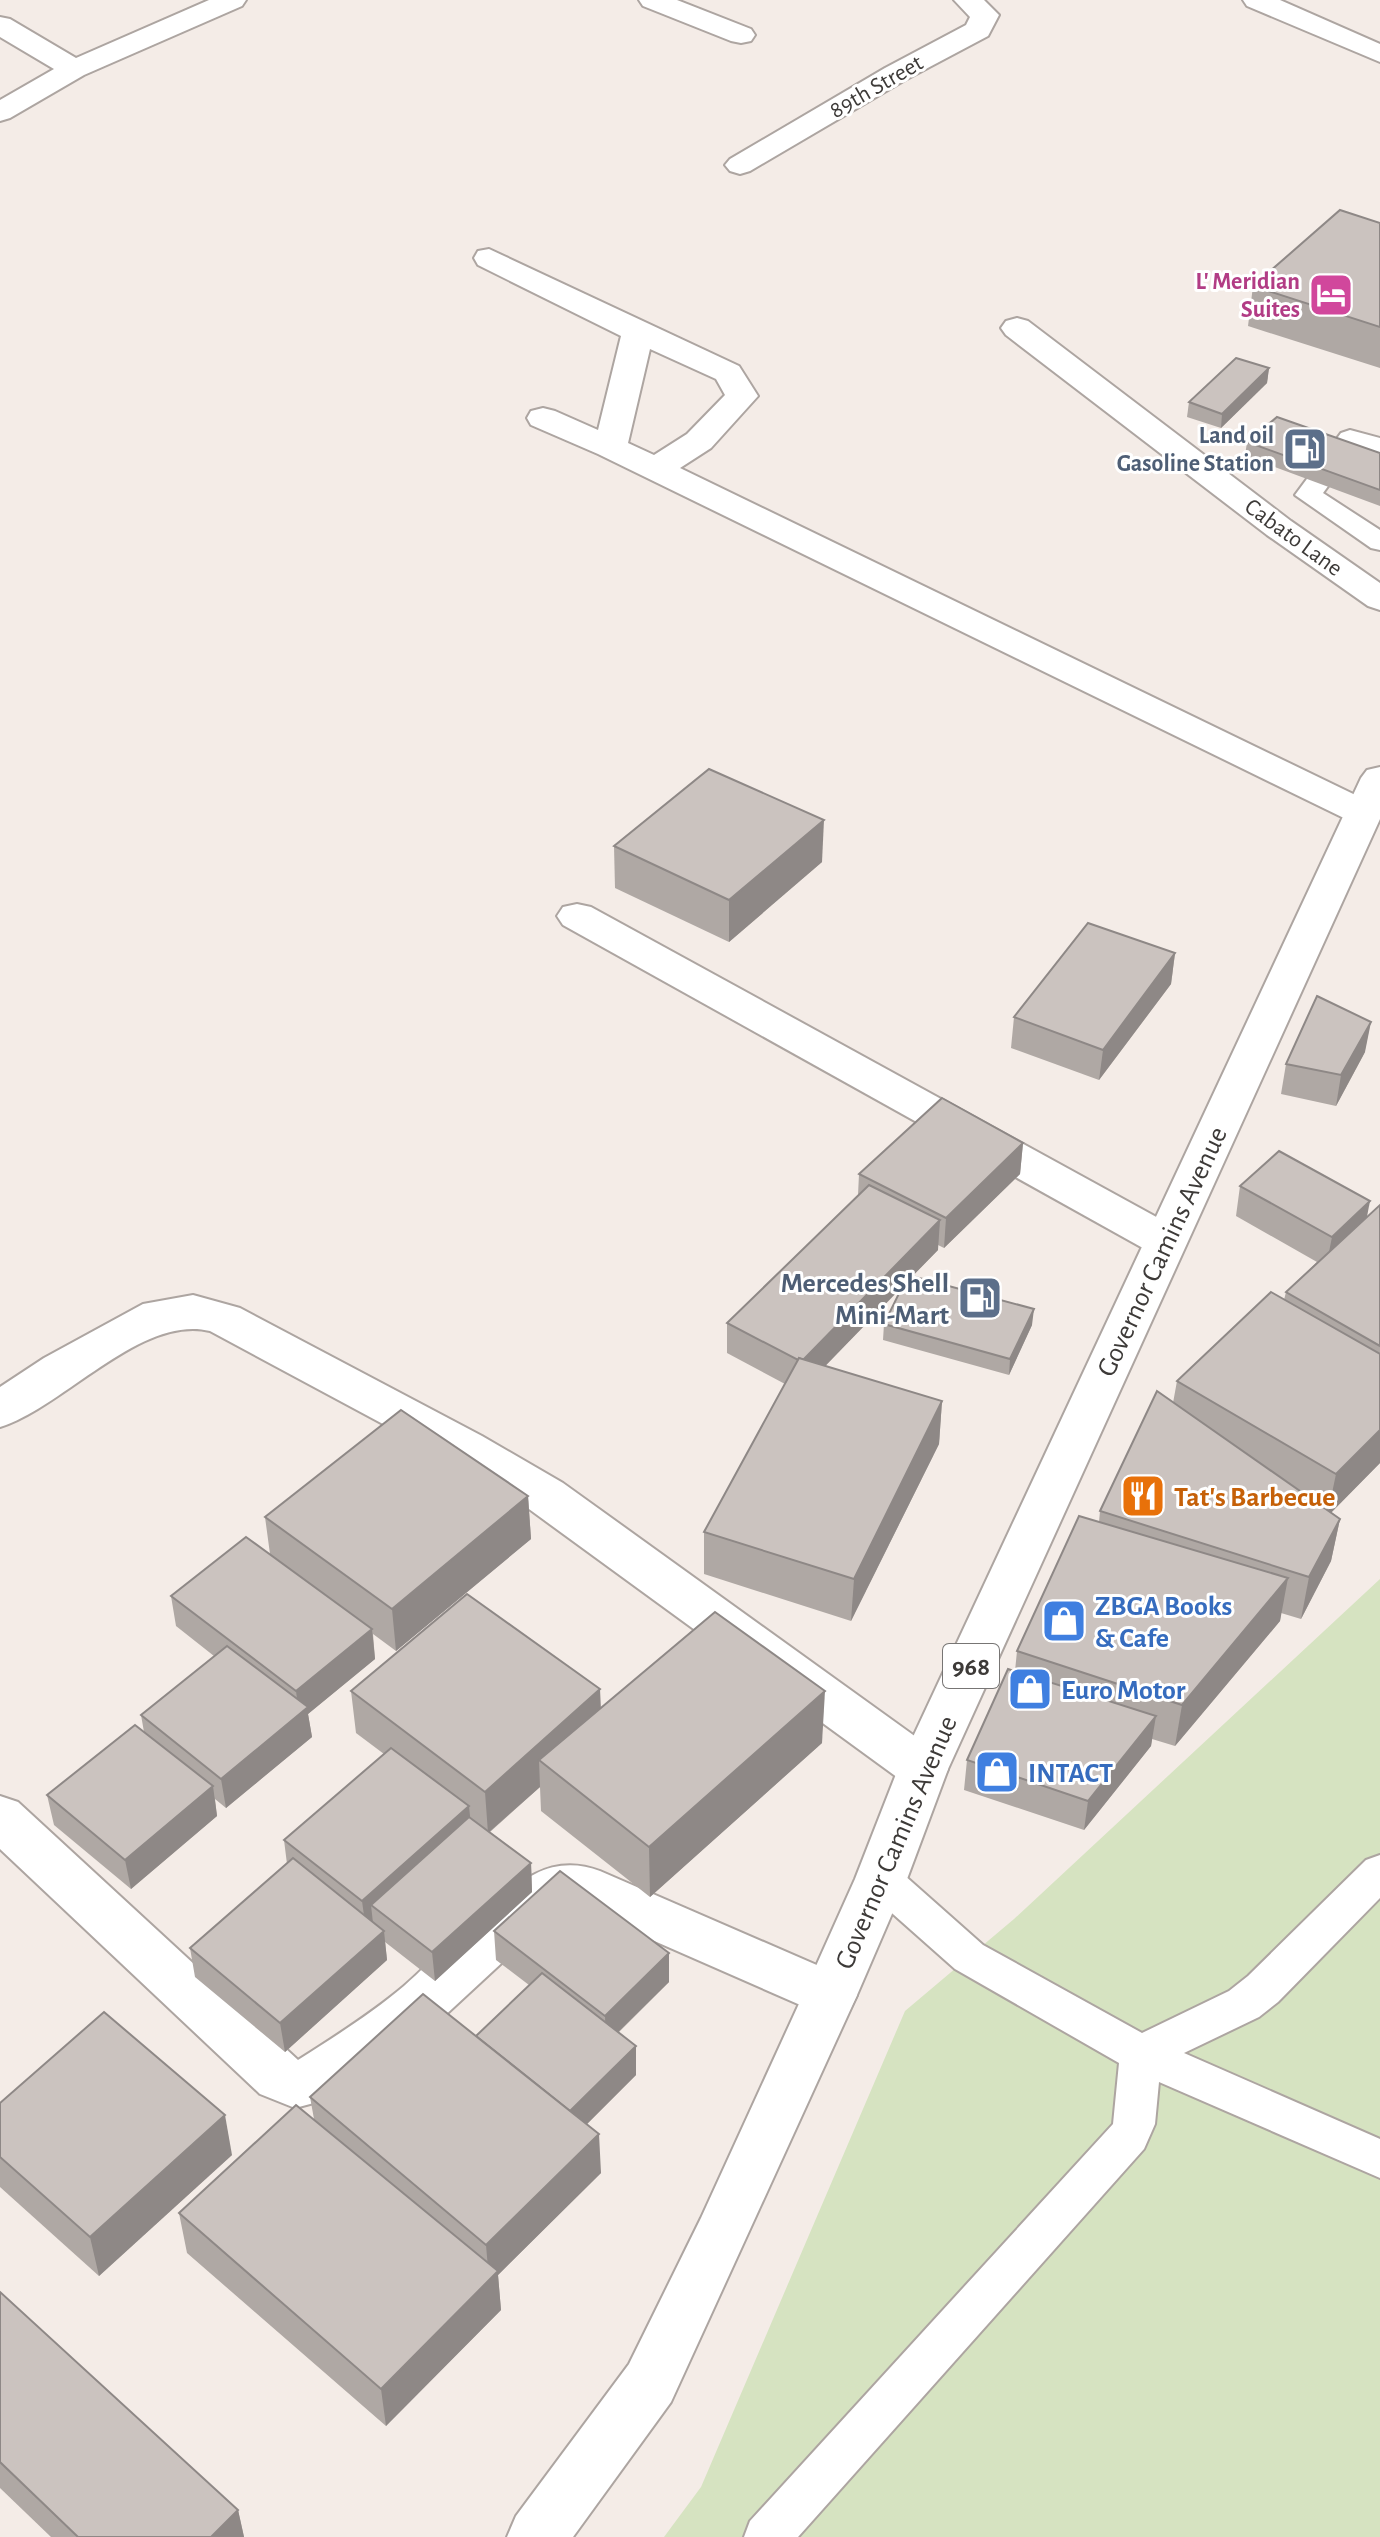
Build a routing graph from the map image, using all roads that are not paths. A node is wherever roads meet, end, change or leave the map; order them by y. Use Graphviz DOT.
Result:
graph roads {
  1 [pos="232,0"];
  2 [pos="653,0"];
  3 [pos="968,0"];
  4 [pos="1257,0"];
  5 [pos="0,25"];
  6 [pos="741,35"];
  7 [pos="1380,54"];
  8 [pos="74,69"];
  9 [pos="0,112"];
  10 [pos="740,165"];
  11 [pos="489,258"];
  12 [pos="1017,328"];
  13 [pos="638,332"];
  14 [pos="543,418"];
  15 [pos="1380,446"];
  16 [pos="610,447"];
  17 [pos="655,469"];
  18 [pos="1380,542"];
  19 [pos="1380,599"];
  20 [pos="1375,788"];
  21 [pos="577,916"];
  22 [pos="1165,1241"];
  23 [pos="0,1410"];
  24 [pos="923,1769"];
  25 [pos="0,1817"];
  26 [pos="1380,1872"];
  27 [pos="881,1879"];
  28 [pos="830,1995"];
  29 [pos="1141,2054"];
  30 [pos="1380,2159"];
  31 [pos="537,2537"];
  32 [pos="767,2537"];
  1 -- 8 [label="street"];
  2 -- 6 [label="street"];
  3 -- 10 [label="street, 89th Street"];
  4 -- 7 [label="street"];
  5 -- 8 [label="street"];
  8 -- 9 [label="street"];
  11 -- 13 [label="street"];
  12 -- 19 [label="street, Cabato Lane"];
  13 -- 16 [label="street"];
  13 -- 17 [label="street"];
  14 -- 16 [label="street"];
  15 -- 18 [label="lane"];
  16 -- 17 [label="street"];
  17 -- 20 [label="street"];
  20 -- 22 [label="street, Governor Camins Avenue / 968"];
  21 -- 22 [label="street"];
  22 -- 24 [label="street, Governor Camins Avenue / 968"];
  23 -- 24 [label="street"];
  24 -- 27 [label="street, Governor Camins Avenue / 968"];
  25 -- 28 [label="street"];
  26 -- 29 [label="lane"];
  27 -- 28 [label="street, Governor Camins Avenue / 968"];
  27 -- 29 [label="lane"];
  28 -- 31 [label="street, Governor Camins Avenue / 968"];
  29 -- 30 [label="lane"];
  29 -- 32 [label="lane"];
}
